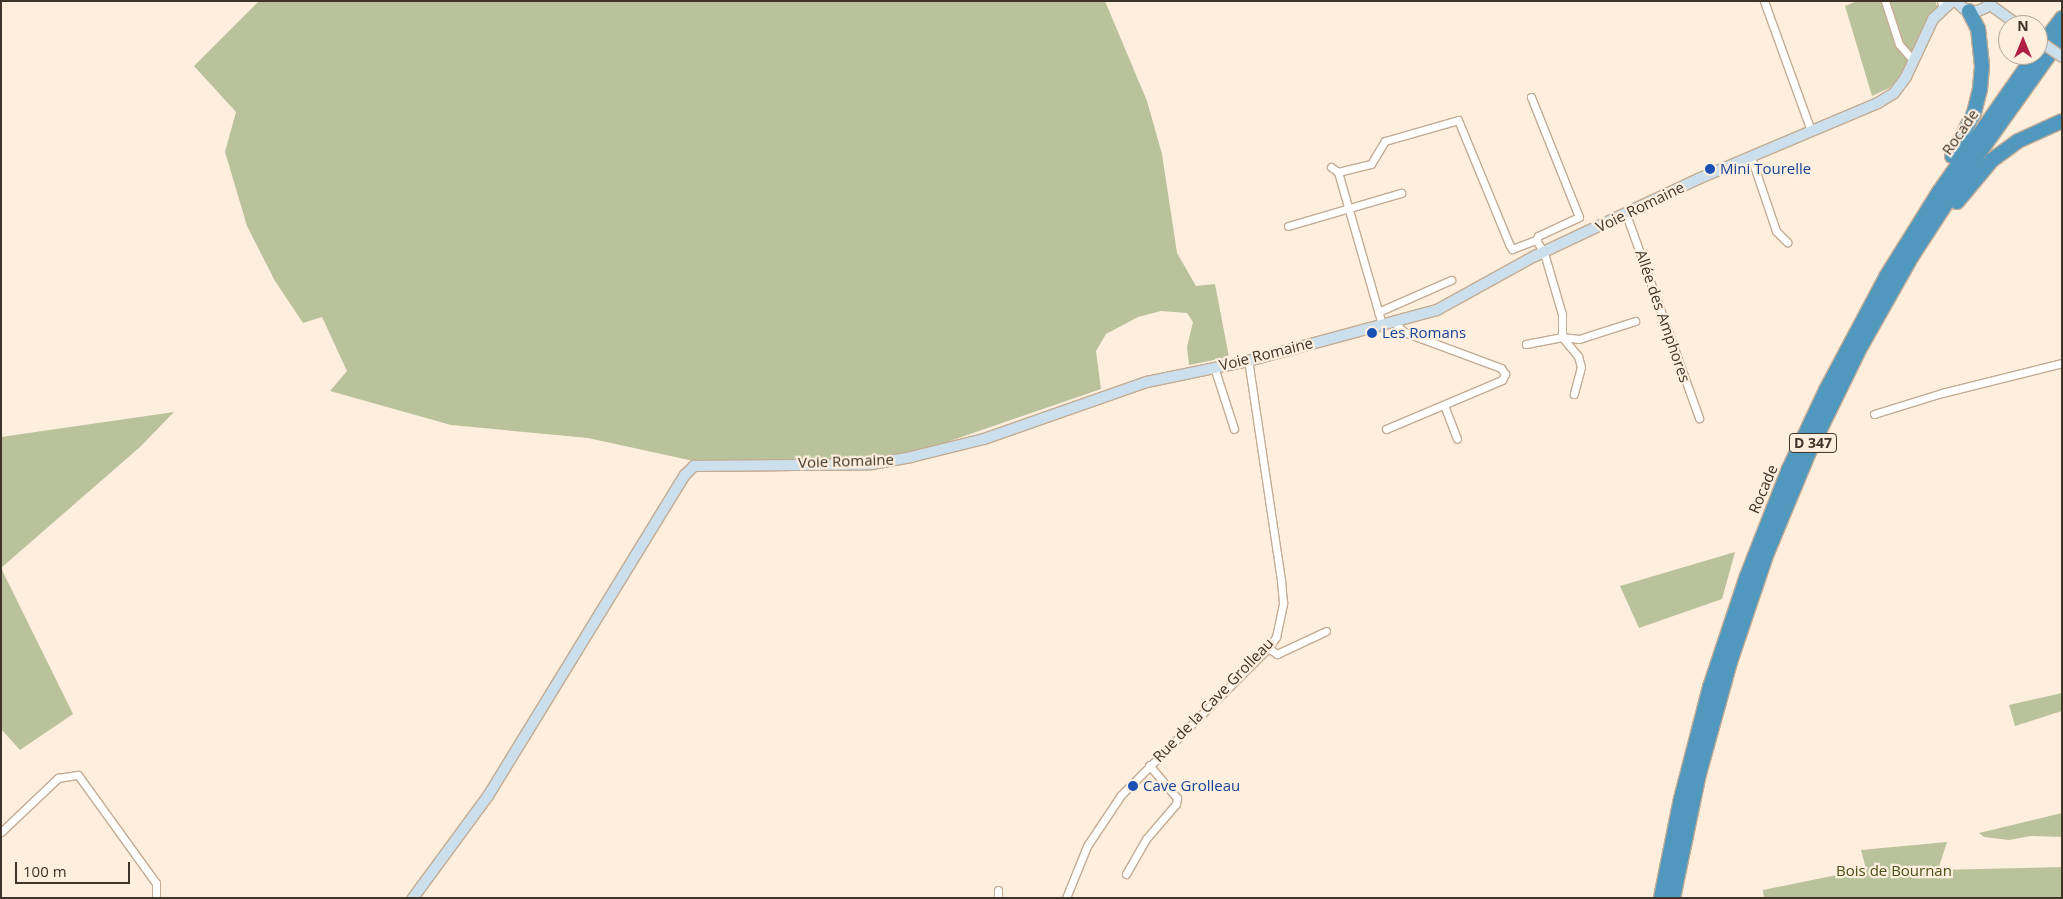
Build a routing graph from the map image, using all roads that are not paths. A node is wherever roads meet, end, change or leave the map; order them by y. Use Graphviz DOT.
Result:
graph roads {
  1 [pos="1764,1"];
  2 [pos="1885,1"];
  3 [pos="1952,1"];
  4 [pos="1956,1"];
  5 [pos="1990,2"];
  6 [pos="1942,5"];
  7 [pos="1969,11"];
  8 [pos="2006,15"];
  9 [pos="2062,18"];
  10 [pos="2048,37"];
  11 [pos="2062,37"];
  12 [pos="2048,47"];
  13 [pos="2062,57"];
  14 [pos="1913,60"];
  15 [pos="2028,65"];
  16 [pos="1531,97"];
  17 [pos="2062,121"];
  18 [pos="1811,131"];
  19 [pos="1751,157"];
  20 [pos="1331,167"];
  21 [pos="1338,172"];
  22 [pos="1401,193"];
  23 [pos="1347,209"];
  24 [pos="1626,214"];
  25 [pos="1288,226"];
  26 [pos="1918,236"];
  27 [pos="1536,240"];
  28 [pos="1787,242"];
  29 [pos="1544,253"];
  30 [pos="1451,280"];
  31 [pos="1378,312"];
  32 [pos="1393,321"];
  33 [pos="1635,321"];
  34 [pos="1382,324"];
  35 [pos="1562,337"];
  36 [pos="1526,344"];
  37 [pos="1248,360"];
  38 [pos="2062,363"];
  39 [pos="1214,367"];
  40 [pos="1574,394"];
  41 [pos="1444,405"];
  42 [pos="1874,414"];
  43 [pos="1699,418"];
  44 [pos="1234,429"];
  45 [pos="1386,429"];
  46 [pos="1457,439"];
  47 [pos="1326,631"];
  48 [pos="1268,648"];
  49 [pos="1149,765"];
  50 [pos="1,832"];
  51 [pos="1126,874"];
  52 [pos="156,898"];
  53 [pos="413,898"];
  54 [pos="1066,898"];
  55 [pos="1662,898"];
  56 [pos="1673,898"];
  1 -- 18 [label="street"];
  2 -- 14 [label="street"];
  3 -- 6 [label="street, Voie Romaine"];
  4 -- 7 [label="street"];
  5 -- 7 [label="street"];
  5 -- 8 [label="street"];
  6 -- 14 [label="street, Voie Romaine"];
  7 -- 26 [label="highway"];
  9 -- 10 [label="highway"];
  11 -- 26 [label="highway, D 347"];
  12 -- 13 [label="street, bridge"];
  14 -- 18 [label="street, Voie Romaine"];
  15 -- 26 [label="highway, Rocade / D 347"];
  16 -- 27 [label="street"];
  17 -- 26 [label="highway"];
  18 -- 19 [label="street, Voie Romaine"];
  19 -- 24 [label="street, Voie Romaine"];
  19 -- 28 [label="street"];
  20 -- 21 [label="street"];
  21 -- 23 [label="street"];
  21 -- 27 [label="street"];
  22 -- 23 [label="street"];
  23 -- 25 [label="street"];
  23 -- 31 [label="street"];
  24 -- 29 [label="street, Voie Romaine"];
  24 -- 43 [label="street, Allée des Amphores"];
  26 -- 55 [label="highway, Rocade / D 347"];
  26 -- 56 [label="highway, D 347"];
  27 -- 29 [label="street"];
  29 -- 32 [label="street, Voie Romaine"];
  29 -- 35 [label="street"];
  30 -- 31 [label="street"];
  31 -- 34 [label="street"];
  32 -- 34 [label="street, Voie Romaine"];
  32 -- 41 [label="street"];
  33 -- 35 [label="street"];
  34 -- 37 [label="street, Voie Romaine"];
  35 -- 36 [label="street"];
  35 -- 40 [label="street"];
  37 -- 39 [label="street, Voie Romaine"];
  37 -- 48 [label="street, Rue de la Cave Grolleau"];
  38 -- 42 [label="street"];
  39 -- 44 [label="street"];
  39 -- 53 [label="street, Voie Romaine"];
  41 -- 45 [label="street"];
  41 -- 46 [label="street"];
  47 -- 48 [label="street"];
  48 -- 49 [label="street, Rue de la Cave Grolleau"];
  49 -- 51 [label="street"];
  49 -- 54 [label="street, Rue de la Cave Grolleau"];
  50 -- 52 [label="street"];
}
